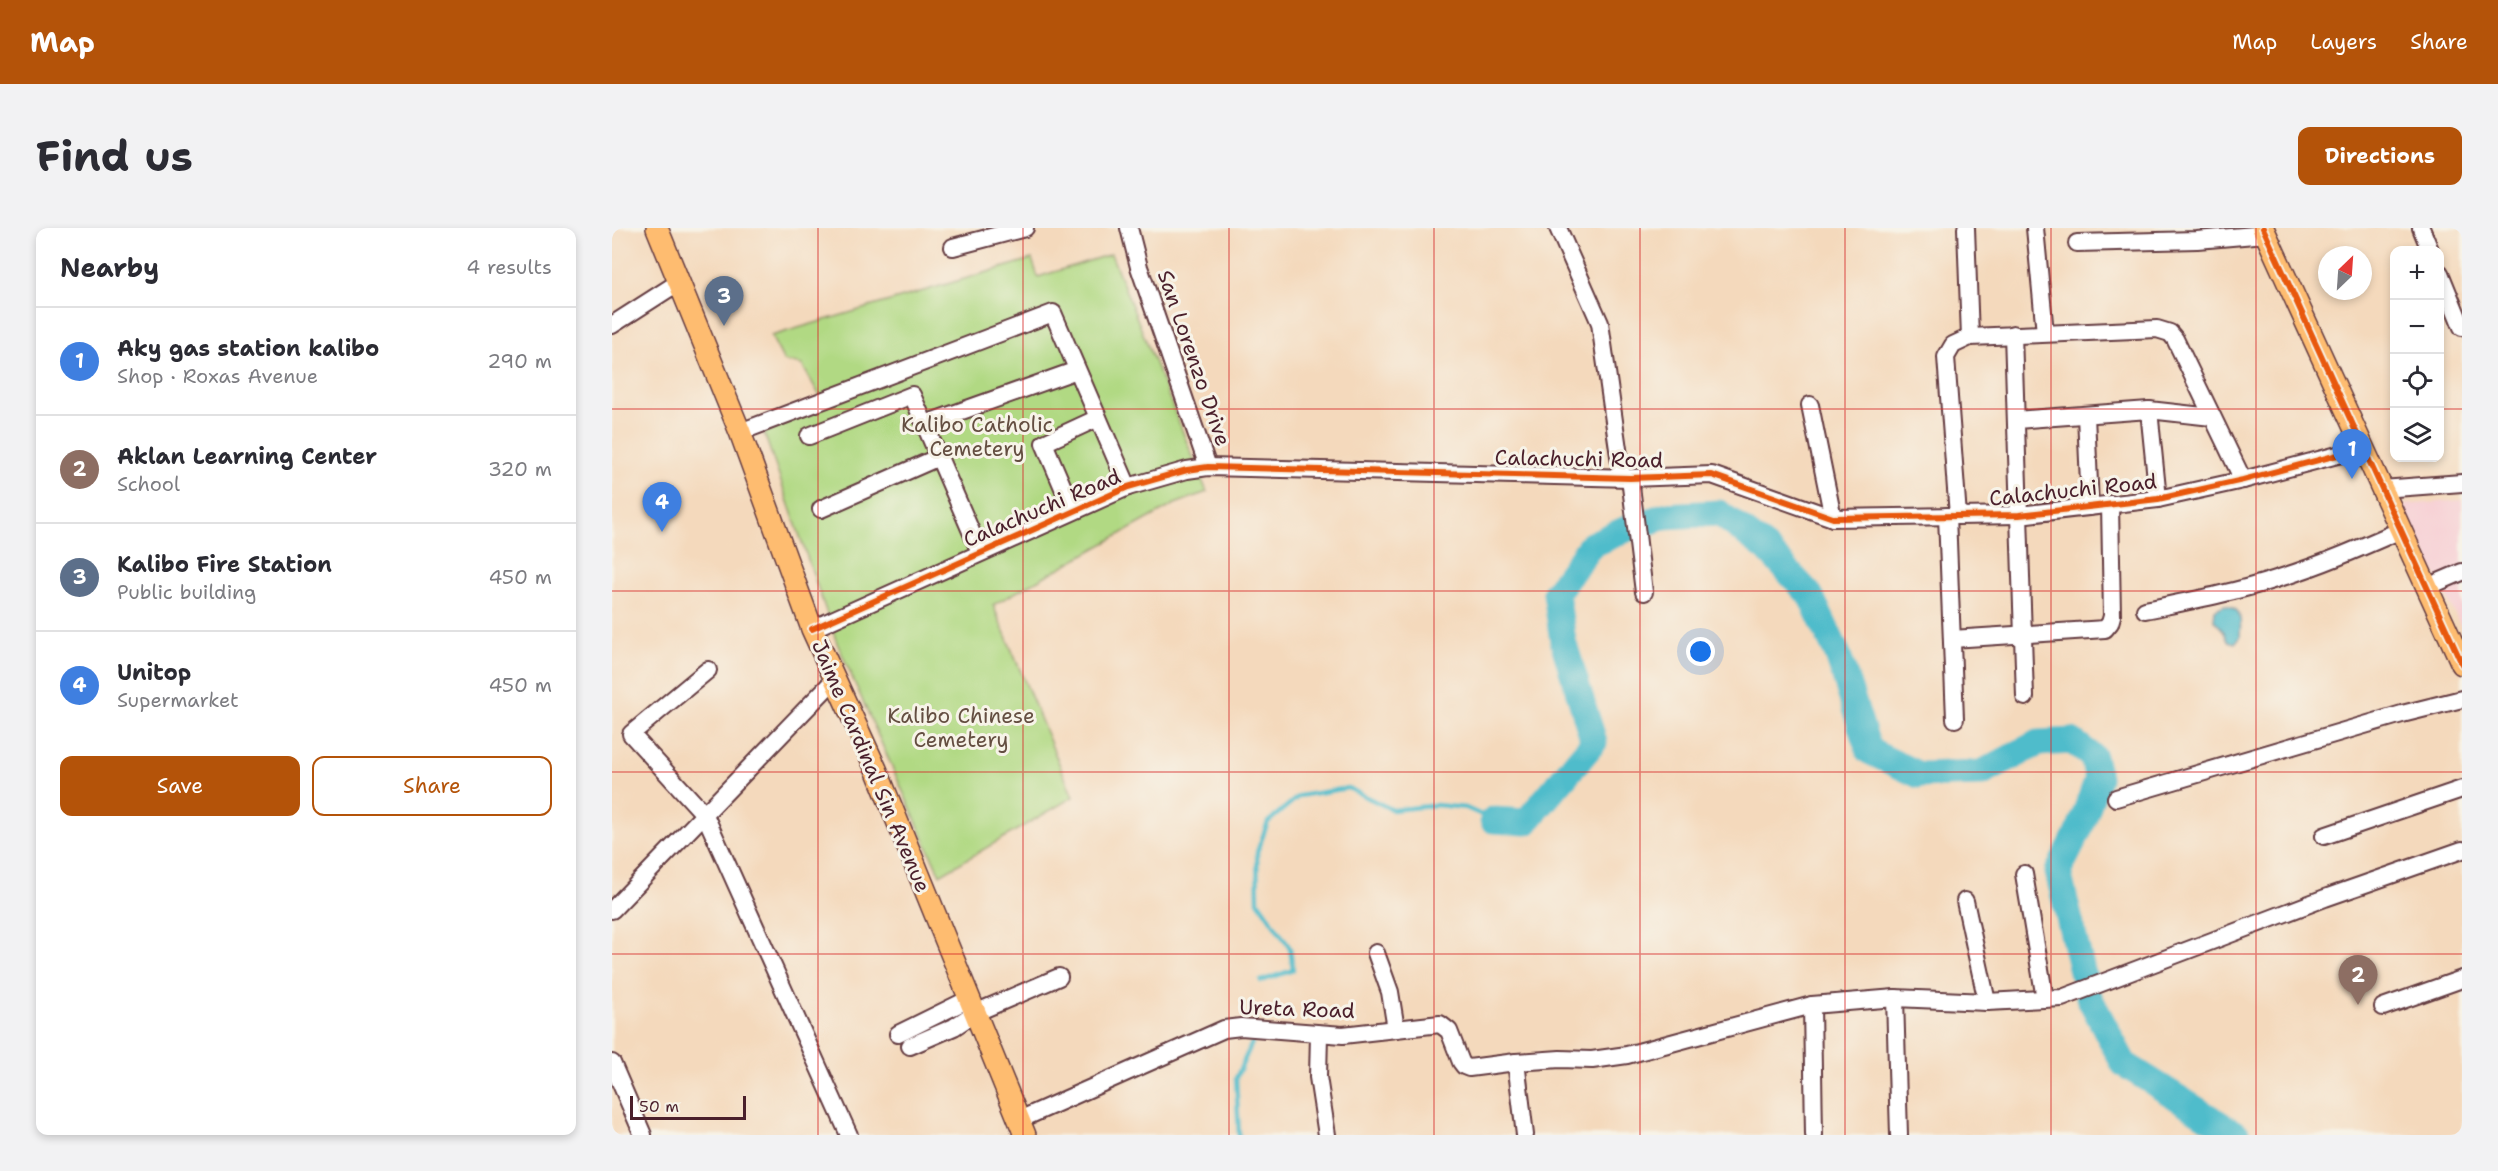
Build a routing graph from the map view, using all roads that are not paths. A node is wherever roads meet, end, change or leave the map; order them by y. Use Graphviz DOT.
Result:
graph roads {
  1 [pos="657,228"];
  2 [pos="1025,228"];
  3 [pos="1129,228"];
  4 [pos="1558,228"];
  5 [pos="1966,228"];
  6 [pos="2035,228"];
  7 [pos="2421,228"];
  8 [pos="2265,231"];
  9 [pos="2077,243"];
  10 [pos="953,246"];
  11 [pos="2428,246"];
  12 [pos="679,282"];
  13 [pos="2444,285"];
  14 [pos="612,325"];
  15 [pos="2462,327"];
  16 [pos="2045,333"];
  17 [pos="2013,334"];
  18 [pos="1970,337"];
  19 [pos="1077,370"];
  20 [pos="1810,405"];
  21 [pos="2149,410"];
  22 [pos="2086,415"];
  23 [pos="2212,417"];
  24 [pos="1098,418"];
  25 [pos="2016,420"];
  26 [pos="925,424"];
  27 [pos="740,432"];
  28 [pos="809,436"];
  29 [pos="2364,448"];
  30 [pos="939,457"];
  31 [pos="1208,467"];
  32 [pos="1626,477"];
  33 [pos="2243,480"];
  34 [pos="2462,483"];
  35 [pos="1128,487"];
  36 [pos="2382,489"];
  37 [pos="2158,499"];
  38 [pos="2110,504"];
  39 [pos="2090,507"];
  40 [pos="821,508"];
  41 [pos="1073,511"];
  42 [pos="2019,515"];
  43 [pos="1952,516"];
  44 [pos="1833,518"];
  45 [pos="2401,530"];
  46 [pos="980,552"];
  47 [pos="2462,572"];
  48 [pos="2427,587"];
  49 [pos="1644,592"];
  50 [pos="2145,610"];
  51 [pos="812,629"];
  52 [pos="2023,634"];
  53 [pos="1952,639"];
  54 [pos="2462,664"];
  55 [pos="708,670"];
  56 [pos="834,680"];
  57 [pos="2025,697"];
  58 [pos="2462,699"];
  59 [pos="1955,719"];
  60 [pos="2462,789"];
  61 [pos="2116,798"];
  62 [pos="705,815"];
  63 [pos="2324,836"];
  64 [pos="2462,850"];
  65 [pos="2024,874"];
  66 [pos="1965,901"];
  67 [pos="612,910"];
  68 [pos="1376,953"];
  69 [pos="1059,976"];
  70 [pos="2462,979"];
  71 [pos="1895,998"];
  72 [pos="2045,999"];
  73 [pos="1987,1002"];
  74 [pos="1812,1005"];
  75 [pos="972,1006"];
  76 [pos="2384,1007"];
  77 [pos="1396,1029"];
  78 [pos="1319,1034"];
  79 [pos="904,1040"];
  80 [pos="1516,1062"];
  81 [pos="612,1063"];
  82 [pos="1022,1128"];
  83 [pos="643,1135"];
  84 [pos="849,1135"];
  85 [pos="1327,1135"];
  86 [pos="1525,1135"];
  87 [pos="1814,1135"];
  88 [pos="1899,1135"];
  1 -- 12 [label="main road, Jaime Cardinal Sin Avenue"];
  2 -- 10 [label="street"];
  3 -- 31 [label="street, San Lorenzo Drive"];
  4 -- 32 [label="street"];
  5 -- 18 [label="street"];
  6 -- 16 [label="street"];
  7 -- 11 [label="street"];
  8 -- 9 [label="street"];
  8 -- 29 [label="main road"];
  12 -- 14 [label="street"];
  12 -- 27 [label="main road, Jaime Cardinal Sin Avenue"];
  13 -- 15 [label="street"];
  16 -- 17 [label="street"];
  16 -- 23 [label="street"];
  17 -- 18 [label="street"];
  17 -- 25 [label="street"];
  18 -- 43 [label="street"];
  19 -- 24 [label="street"];
  19 -- 26 [label="street"];
  19 -- 27 [label="street"];
  20 -- 44 [label="street"];
  21 -- 22 [label="street"];
  21 -- 23 [label="street"];
  21 -- 37 [label="street"];
  22 -- 25 [label="street"];
  22 -- 39 [label="street"];
  23 -- 33 [label="street"];
  24 -- 35 [label="street"];
  24 -- 41 [label="street"];
  25 -- 42 [label="street"];
  26 -- 28 [label="street"];
  26 -- 30 [label="street"];
  27 -- 51 [label="main road, Jaime Cardinal Sin Avenue"];
  29 -- 33 [label="street, Calachuchi Road"];
  29 -- 36 [label="main road"];
  30 -- 40 [label="street"];
  30 -- 46 [label="street"];
  31 -- 32 [label="street, Calachuchi Road"];
  31 -- 35 [label="street, Calachuchi Road"];
  32 -- 44 [label="street, Calachuchi Road"];
  32 -- 49 [label="street"];
  33 -- 37 [label="street, Calachuchi Road"];
  34 -- 36 [label="street"];
  35 -- 41 [label="street, Calachuchi Road"];
  36 -- 45 [label="main road"];
  37 -- 38 [label="street, Calachuchi Road"];
  38 -- 39 [label="street, Calachuchi Road"];
  38 -- 52 [label="street"];
  39 -- 42 [label="street, Calachuchi Road"];
  41 -- 46 [label="street, Calachuchi Road"];
  42 -- 43 [label="street, Calachuchi Road"];
  42 -- 52 [label="street"];
  43 -- 44 [label="street, Calachuchi Road"];
  43 -- 53 [label="street"];
  45 -- 48 [label="main road"];
  45 -- 50 [label="street"];
  46 -- 51 [label="street, Calachuchi Road"];
  47 -- 48 [label="street"];
  48 -- 54 [label="main road"];
  51 -- 56 [label="main road, Jaime Cardinal Sin Avenue"];
  52 -- 53 [label="street"];
  52 -- 57 [label="street"];
  53 -- 59 [label="street"];
  55 -- 62 [label="street"];
  56 -- 62 [label="street"];
  56 -- 75 [label="main road, Jaime Cardinal Sin Avenue"];
  58 -- 61 [label="street"];
  60 -- 63 [label="street"];
  62 -- 67 [label="street"];
  62 -- 84 [label="street"];
  64 -- 72 [label="street, Ureta Road"];
  65 -- 72 [label="street"];
  66 -- 73 [label="street"];
  68 -- 77 [label="street"];
  69 -- 75 [label="street"];
  70 -- 76 [label="street"];
  71 -- 73 [label="street, Ureta Road"];
  71 -- 74 [label="street, Ureta Road"];
  71 -- 88 [label="street"];
  72 -- 73 [label="street, Ureta Road"];
  74 -- 80 [label="street, Ureta Road"];
  74 -- 87 [label="street"];
  75 -- 79 [label="street"];
  75 -- 82 [label="main road, Jaime Cardinal Sin Avenue"];
  77 -- 78 [label="street, Ureta Road"];
  77 -- 80 [label="street, Ureta Road"];
  78 -- 82 [label="street, Ureta Road"];
  78 -- 85 [label="street"];
  80 -- 86 [label="street"];
  81 -- 83 [label="street"];
}
